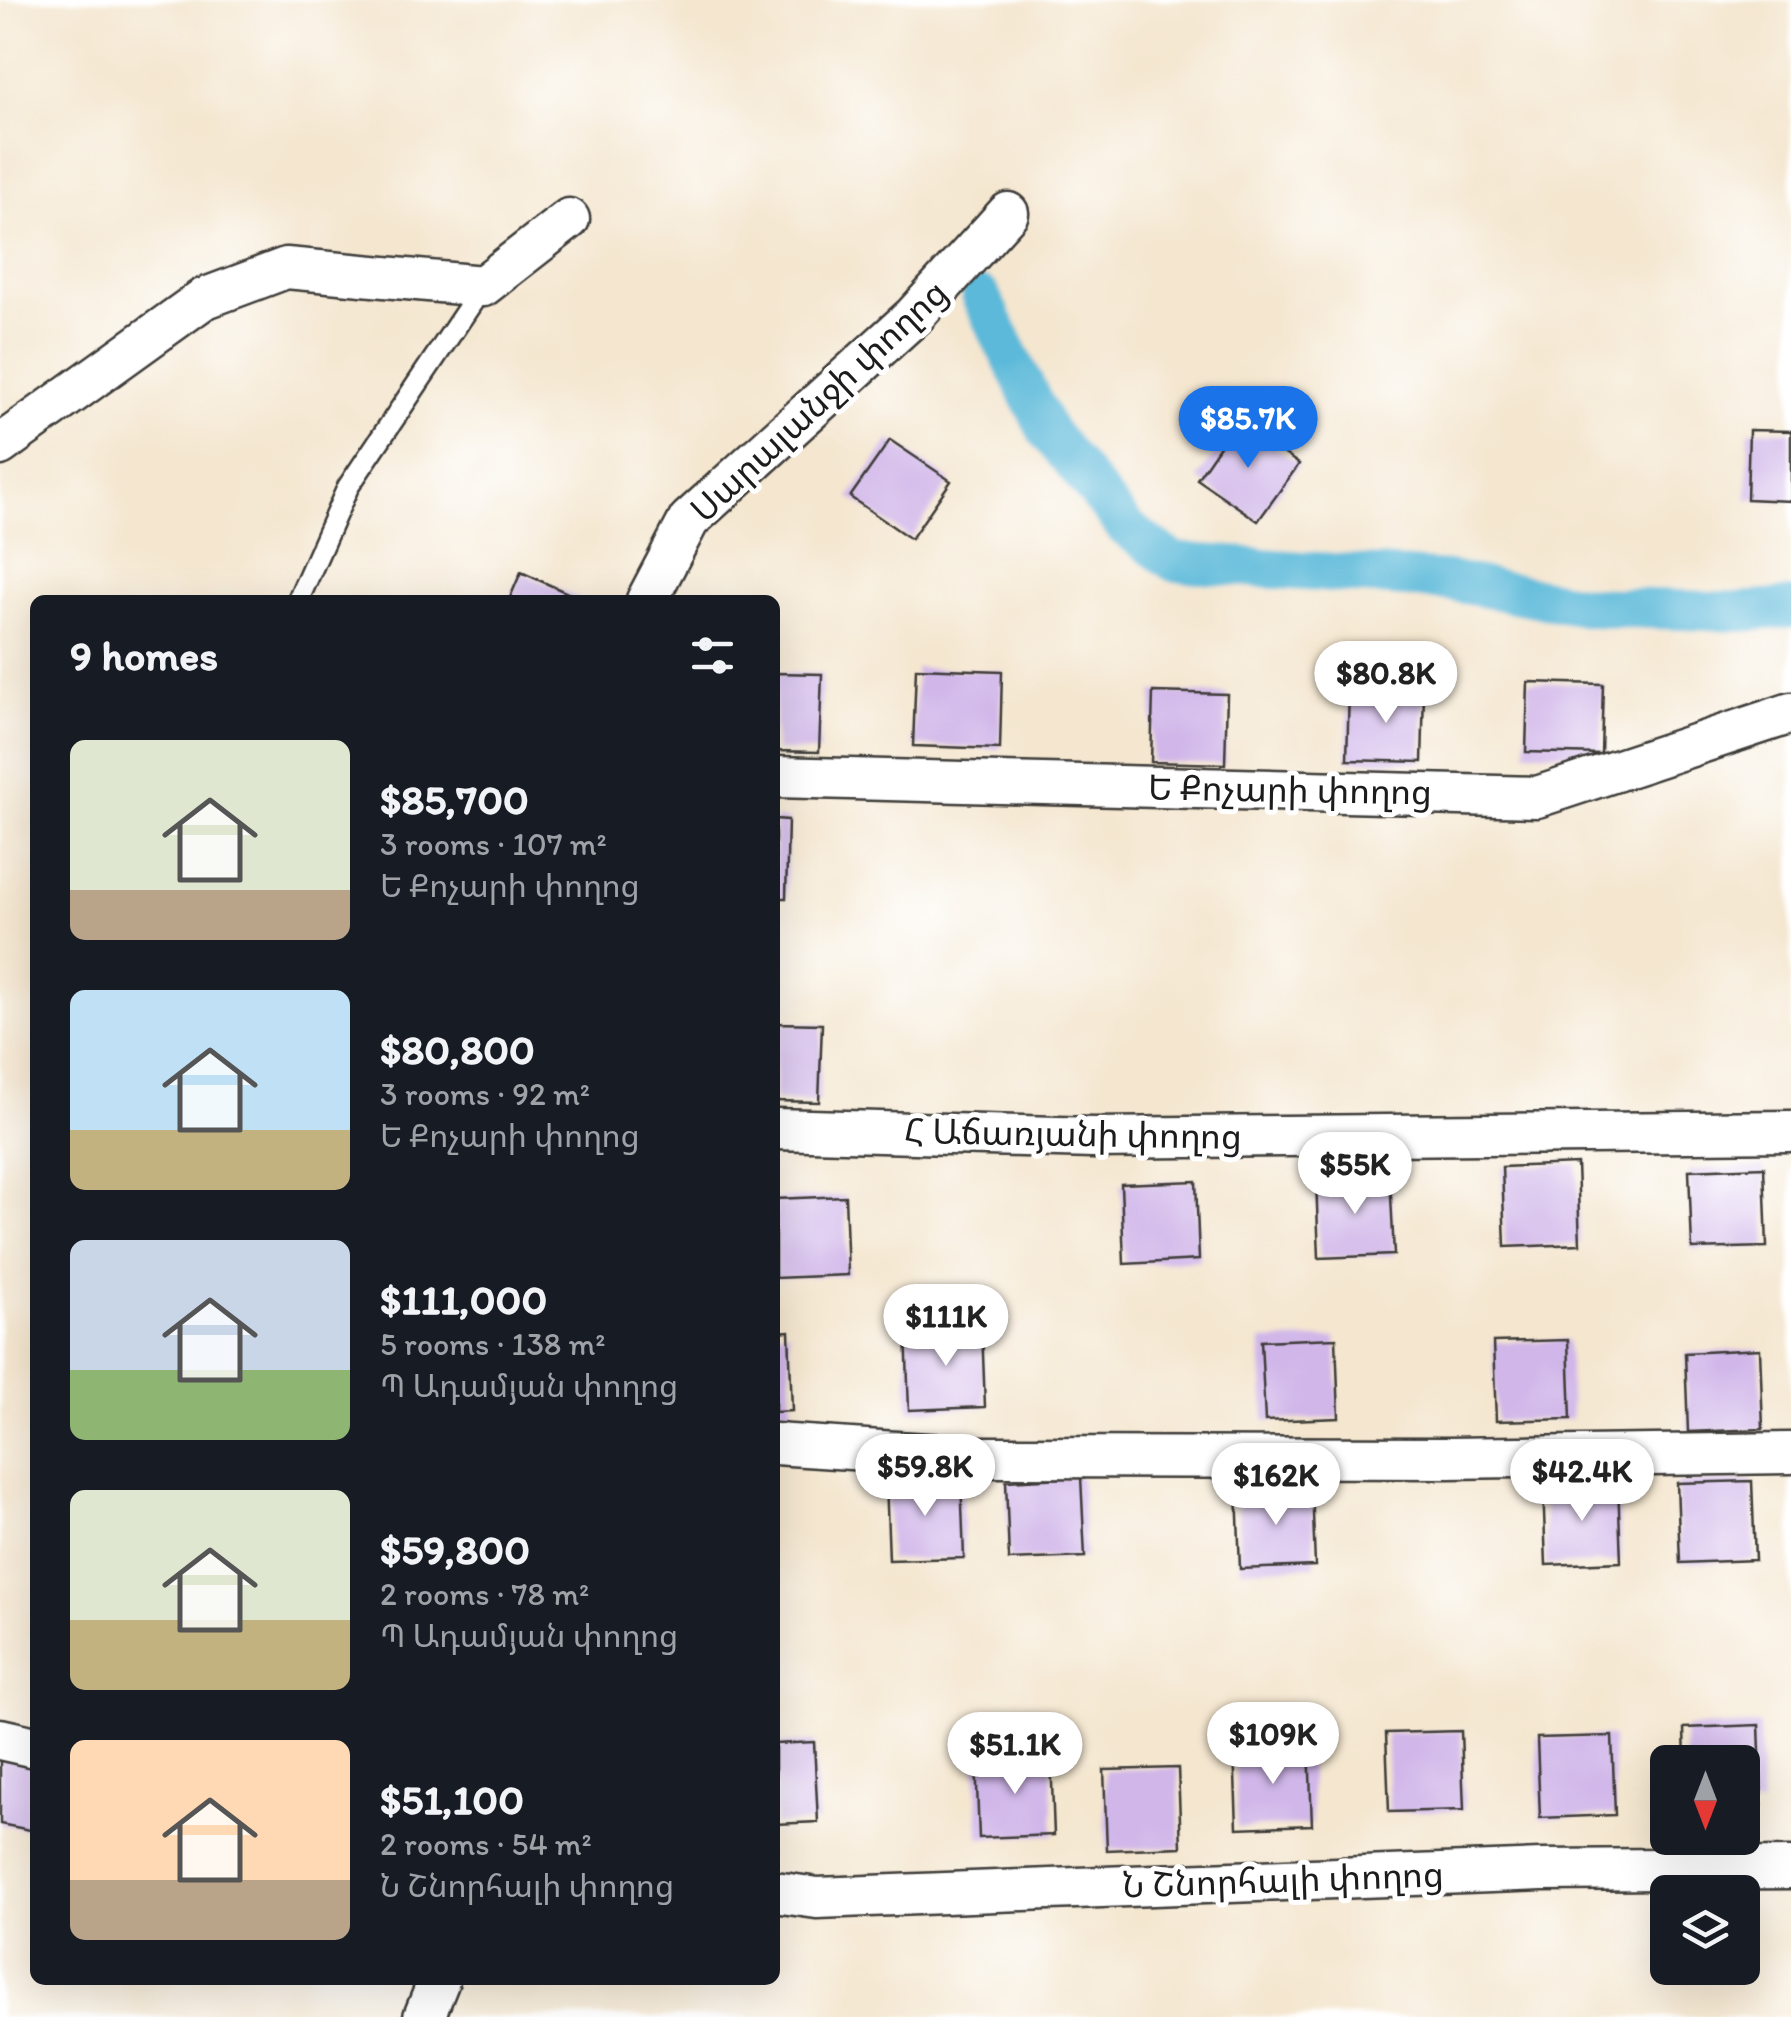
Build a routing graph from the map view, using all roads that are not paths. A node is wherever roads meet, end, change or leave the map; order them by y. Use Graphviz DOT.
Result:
graph roads {
  1 [pos="1008,213"];
  2 [pos="569,220"];
  3 [pos="483,286"];
  4 [pos="0,445"];
  5 [pos="300,595"];
  6 [pos="650,595"];
  7 [pos="1791,713"];
  8 [pos="780,777"];
  9 [pos="780,1129"];
  10 [pos="1791,1131"];
  11 [pos="780,1444"];
  12 [pos="1791,1453"];
  13 [pos="0,1739"];
  14 [pos="30,1746"];
  15 [pos="1791,1868"];
  16 [pos="780,1893"];
  17 [pos="437,1985"];
  18 [pos="424,2017"];
  1 -- 6 [label="street, Սարալանջի փողոց"];
  2 -- 3 [label="street"];
  3 -- 4 [label="street"];
  3 -- 5 [label="lane"];
  7 -- 8 [label="street, Ե Քոչարի փողոց"];
  9 -- 10 [label="street, Հ Աճառյանի փողոց"];
  11 -- 12 [label="street"];
  13 -- 14 [label="street"];
  15 -- 16 [label="street, Ն Շնորհալի փողոց"];
  17 -- 18 [label="street"];
}
